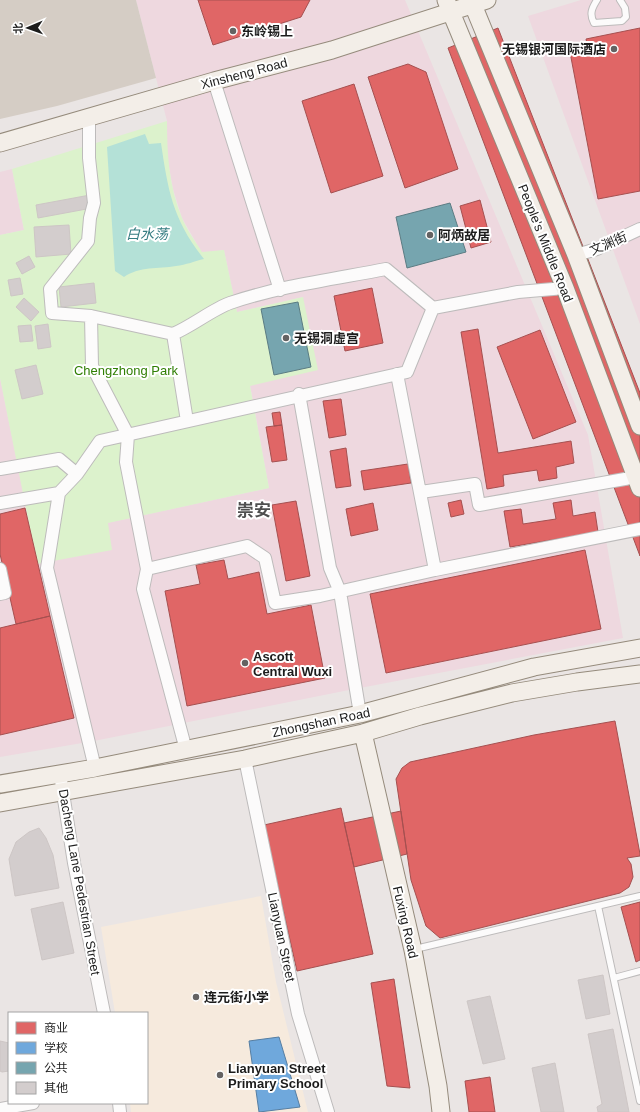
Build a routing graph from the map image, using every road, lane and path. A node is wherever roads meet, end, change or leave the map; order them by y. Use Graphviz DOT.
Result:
graph roads {
  1 [pos="598,0"];
  2 [pos="620,0"];
  3 [pos="477,2"];
  4 [pos="448,6"];
  5 [pos="214,81"];
  6 [pos="89,117"];
  7 [pos="0,143"];
  8 [pos="640,229"];
  9 [pos="576,255"];
  10 [pos="565,288"];
  11 [pos="280,290"];
  12 [pos="433,308"];
  13 [pos="90,316"];
  14 [pos="174,334"];
  15 [pos="397,374"];
  16 [pos="299,394"];
  17 [pos="187,420"];
  18 [pos="640,426"];
  19 [pos="128,435"];
  20 [pos="0,469"];
  21 [pos="77,474"];
  22 [pos="638,483"];
  23 [pos="421,492"];
  24 [pos="59,493"];
  25 [pos="0,503"];
  26 [pos="640,529"];
  27 [pos="0,569"];
  28 [pos="147,569"];
  29 [pos="434,570"];
  30 [pos="340,592"];
  31 [pos="0,594"];
  32 [pos="640,648"];
  33 [pos="640,674"];
  34 [pos="360,714"];
  35 [pos="363,733"];
  36 [pos="186,750"];
  37 [pos="245,759"];
  38 [pos="95,768"];
  39 [pos="60,774"];
  40 [pos="0,784"];
  41 [pos="64,791"];
  42 [pos="0,803"];
  43 [pos="640,896"];
  44 [pos="598,906"];
  45 [pos="413,950"];
  46 [pos="640,971"];
  47 [pos="614,978"];
  48 [pos="104,1012"];
  49 [pos="640,1101"];
  50 [pos="28,1104"];
  51 [pos="0,1109"];
  52 [pos="328,1112"];
  53 [pos="441,1112"];
  1 -- 2 [label="lane"];
  3 -- 4 [label="main road, Xinsheng Road"];
  3 -- 9 [label="main road, People's Middle Road"];
  4 -- 5 [label="main road, Xinsheng Road"];
  4 -- 10 [label="main road, People's Middle Road"];
  5 -- 6 [label="main road, Xinsheng Road"];
  5 -- 11 [label="street"];
  6 -- 7 [label="main road, Xinsheng Road"];
  6 -- 13 [label="street"];
  8 -- 9 [label="street, 文渊街"];
  9 -- 18 [label="main road, People's Middle Road"];
  10 -- 12 [label="street"];
  10 -- 22 [label="main road, People's Middle Road"];
  11 -- 12 [label="street"];
  11 -- 14 [label="street"];
  12 -- 15 [label="street"];
  13 -- 14 [label="street"];
  13 -- 19 [label="street"];
  14 -- 17 [label="street"];
  15 -- 16 [label="street"];
  15 -- 23 [label="street"];
  16 -- 17 [label="street"];
  16 -- 30 [label="street"];
  17 -- 19 [label="street"];
  19 -- 21 [label="street"];
  19 -- 28 [label="street"];
  20 -- 21 [label="street"];
  21 -- 24 [label="street"];
  22 -- 23 [label="street"];
  23 -- 29 [label="street"];
  24 -- 25 [label="street"];
  24 -- 38 [label="street"];
  26 -- 29 [label="street"];
  27 -- 31 [label="street"];
  28 -- 30 [label="street"];
  28 -- 36 [label="street"];
  29 -- 30 [label="street"];
  30 -- 34 [label="street"];
  32 -- 34 [label="main road, Zhongshan Road"];
  33 -- 35 [label="main road, Zhongshan Road"];
  34 -- 36 [label="main road, Zhongshan Road"];
  35 -- 37 [label="main road, Zhongshan Road"];
  35 -- 45 [label="main road, Fuxing Road"];
  36 -- 38 [label="main road, Zhongshan Road"];
  37 -- 41 [label="main road, Zhongshan Road"];
  37 -- 52 [label="street, Lianyuan Street"];
  38 -- 39 [label="main road, Zhongshan Road"];
  39 -- 40 [label="main road, Zhongshan Road"];
  39 -- 41 [label="street, Dacheng Lane Pedestrian Street"];
  41 -- 42 [label="main road, Zhongshan Road"];
  41 -- 48 [label="street, Dacheng Lane Pedestrian Street"];
  43 -- 44 [label="lane"];
  44 -- 45 [label="lane"];
  44 -- 47 [label="lane"];
  45 -- 53 [label="main road, Fuxing Road"];
  46 -- 47 [label="lane"];
  47 -- 49 [label="lane"];
  50 -- 51 [label="street"];
}
